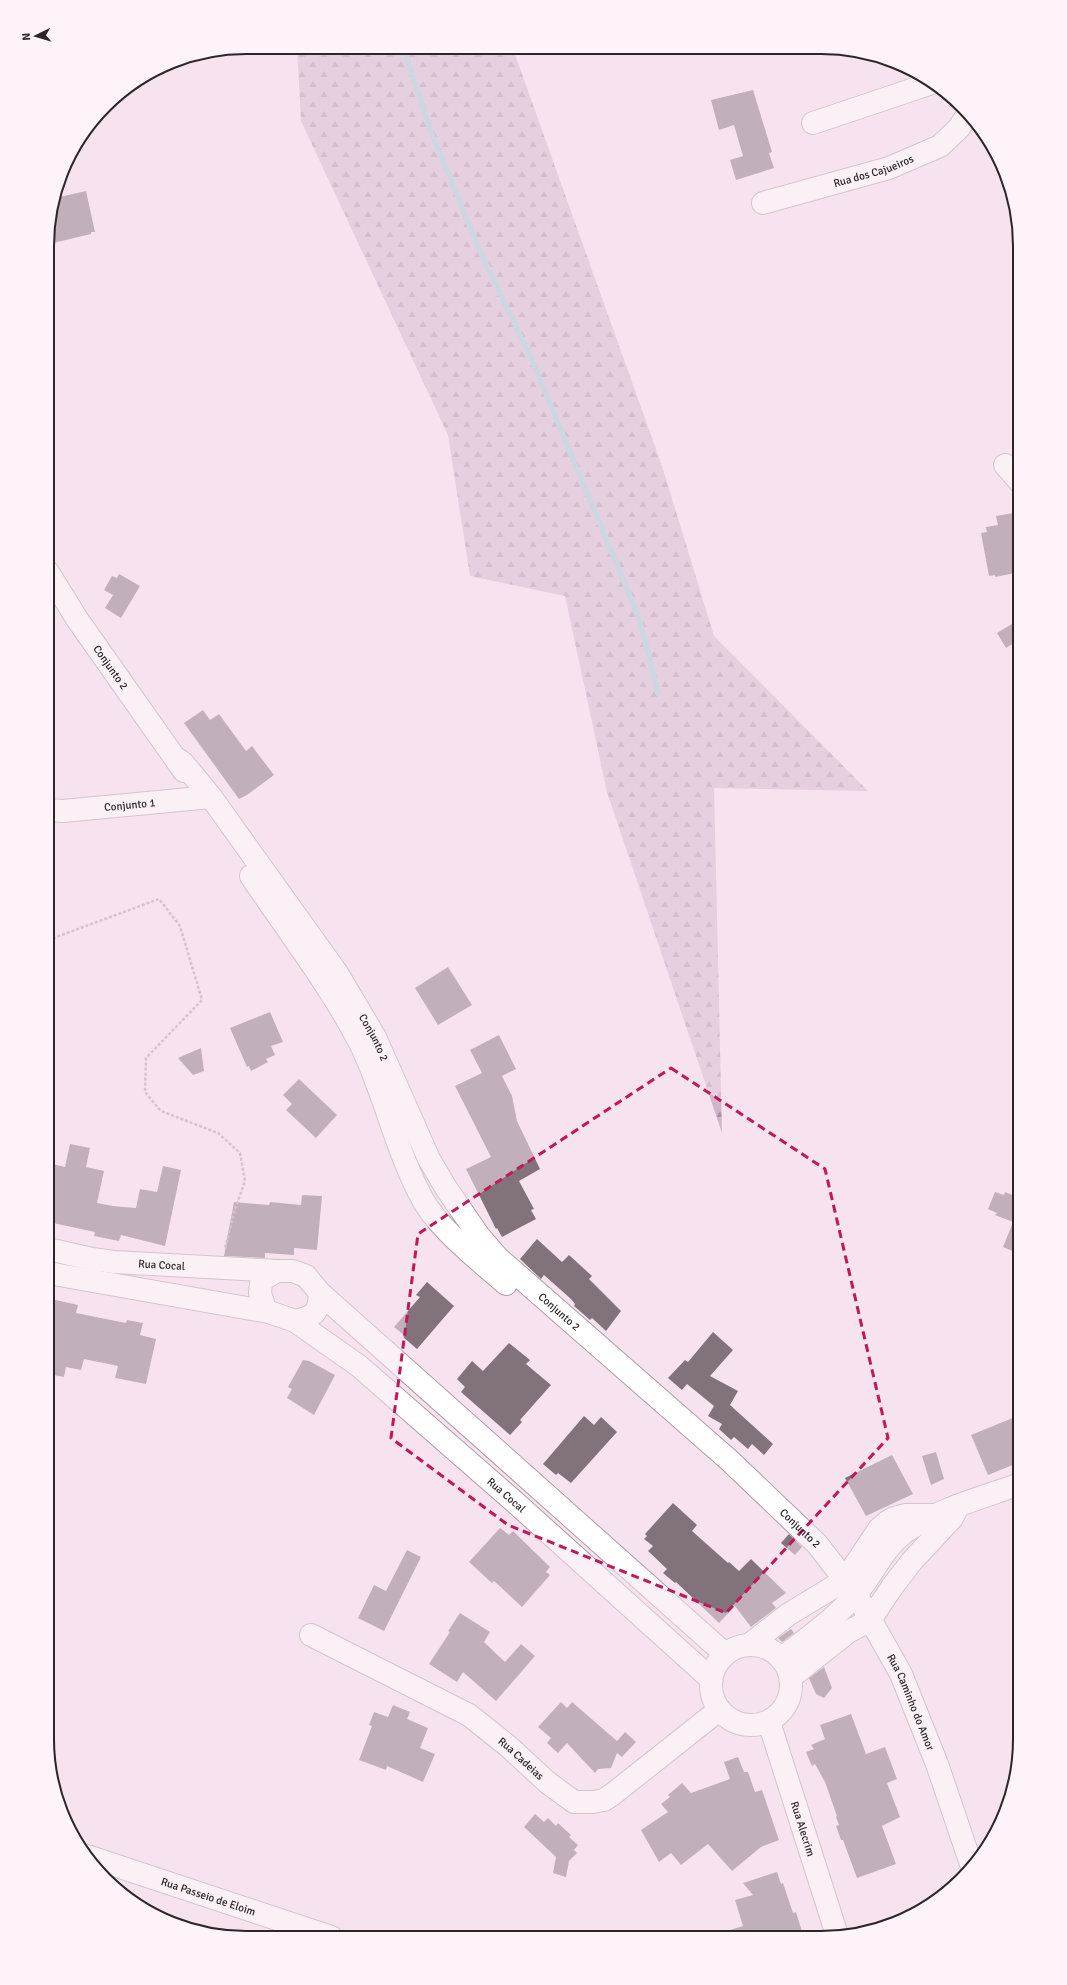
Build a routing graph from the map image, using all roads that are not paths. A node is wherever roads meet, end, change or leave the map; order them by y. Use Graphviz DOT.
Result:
graph roads {
  1 [pos="926,85"];
  2 [pos="965,119"];
  3 [pos="813,123"];
  4 [pos="764,203"];
  5 [pos="1006,465"];
  6 [pos="1013,474"];
  7 [pos="54,582"];
  8 [pos="206,798"];
  9 [pos="54,810"];
  10 [pos="54,1250"];
  11 [pos="277,1271"];
  12 [pos="54,1274"];
  13 [pos="320,1293"];
  14 [pos="269,1312"];
  15 [pos="296,1320"];
  16 [pos="1013,1487"];
  17 [pos="948,1513"];
  18 [pos="820,1547"];
  19 [pos="851,1587"];
  20 [pos="870,1620"];
  21 [pos="311,1635"];
  22 [pos="750,1644"];
  23 [pos="725,1654"];
  24 [pos="782,1658"];
  25 [pos="792,1677"];
  26 [pos="711,1678"];
  27 [pos="719,1710"];
  28 [pos="769,1722"];
  29 [pos="97,1859"];
  30 [pos="970,1860"];
  31 [pos="313,1931"];
  32 [pos="836,1931"];
  1 -- 3 [label="street"];
  2 -- 4 [label="street, Rua dos Cajueiros"];
  5 -- 6 [label="street"];
  7 -- 8 [label="street, Conjunto 2"];
  8 -- 9 [label="street, Conjunto 1"];
  8 -- 18 [label="street, Conjunto 2"];
  10 -- 11 [label="street, Rua Cocal"];
  11 -- 13 [label="street"];
  11 -- 14 [label="street"];
  12 -- 14 [label="street"];
  13 -- 15 [label="street"];
  13 -- 23 [label="street"];
  14 -- 15 [label="street"];
  15 -- 26 [label="street, Rua Cocal"];
  16 -- 17 [label="street"];
  17 -- 19 [label="street"];
  17 -- 20 [label="street"];
  18 -- 19 [label="street, Rua Caminho do Amor"];
  19 -- 20 [label="street, Rua Caminho do Amor"];
  19 -- 22 [label="street"];
  19 -- 24 [label="street"];
  20 -- 25 [label="street"];
  20 -- 30 [label="street, Rua Caminho do Amor"];
  21 -- 27 [label="street, Rua Cadeias"];
  22 -- 23 [label="street"];
  22 -- 24 [label="street"];
  23 -- 26 [label="street"];
  24 -- 25 [label="street"];
  25 -- 28 [label="street"];
  26 -- 27 [label="street"];
  27 -- 28 [label="street"];
  28 -- 32 [label="street, Rua Alecrim"];
  29 -- 31 [label="street, Rua Passeio de Eloim"];
}
